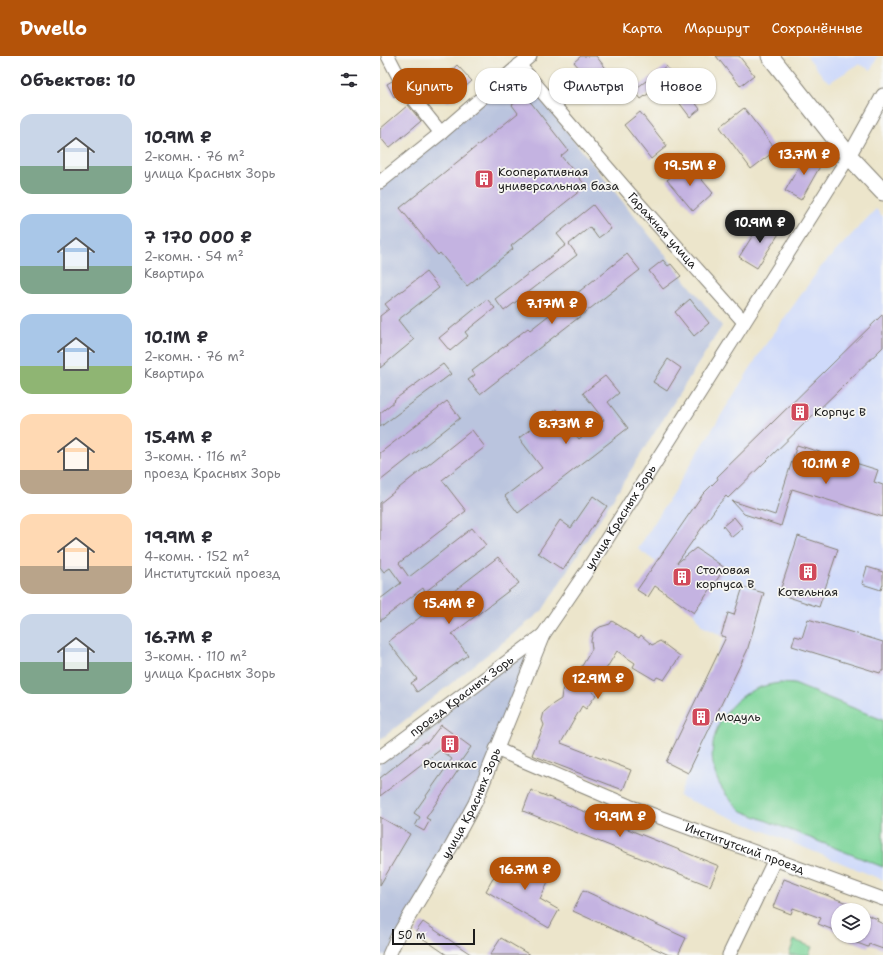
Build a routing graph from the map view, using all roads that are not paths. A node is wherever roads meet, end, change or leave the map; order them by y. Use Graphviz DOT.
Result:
graph roads {
  1 [pos="388,56"];
  2 [pos="530,56"];
  3 [pos="770,56"];
  4 [pos="519,65"];
  5 [pos="883,96"];
  6 [pos="440,133"];
  7 [pos="849,156"];
  8 [pos="380,182"];
  9 [pos="883,192"];
  10 [pos="744,322"];
  11 [pos="543,635"];
  12 [pos="496,749"];
  13 [pos="380,757"];
  14 [pos="775,859"];
  15 [pos="883,899"];
  16 [pos="389,955"];
  17 [pos="729,955"];
  1 -- 6 [label="street"];
  2 -- 4 [label="street"];
  3 -- 7 [label="main road"];
  4 -- 6 [label="street"];
  4 -- 10 [label="street, Гаражная улица"];
  5 -- 7 [label="street, улица Красных Зорь"];
  6 -- 8 [label="street"];
  7 -- 9 [label="main road"];
  7 -- 10 [label="street, улица Красных Зорь"];
  10 -- 11 [label="street, улица Красных Зорь"];
  11 -- 12 [label="street, улица Красных Зорь"];
  11 -- 13 [label="street, проезд Красных Зорь"];
  12 -- 14 [label="street, Институтский проезд"];
  12 -- 16 [label="street, улица Красных Зорь"];
  14 -- 15 [label="street, Институтский проезд"];
  14 -- 17 [label="street"];
}
